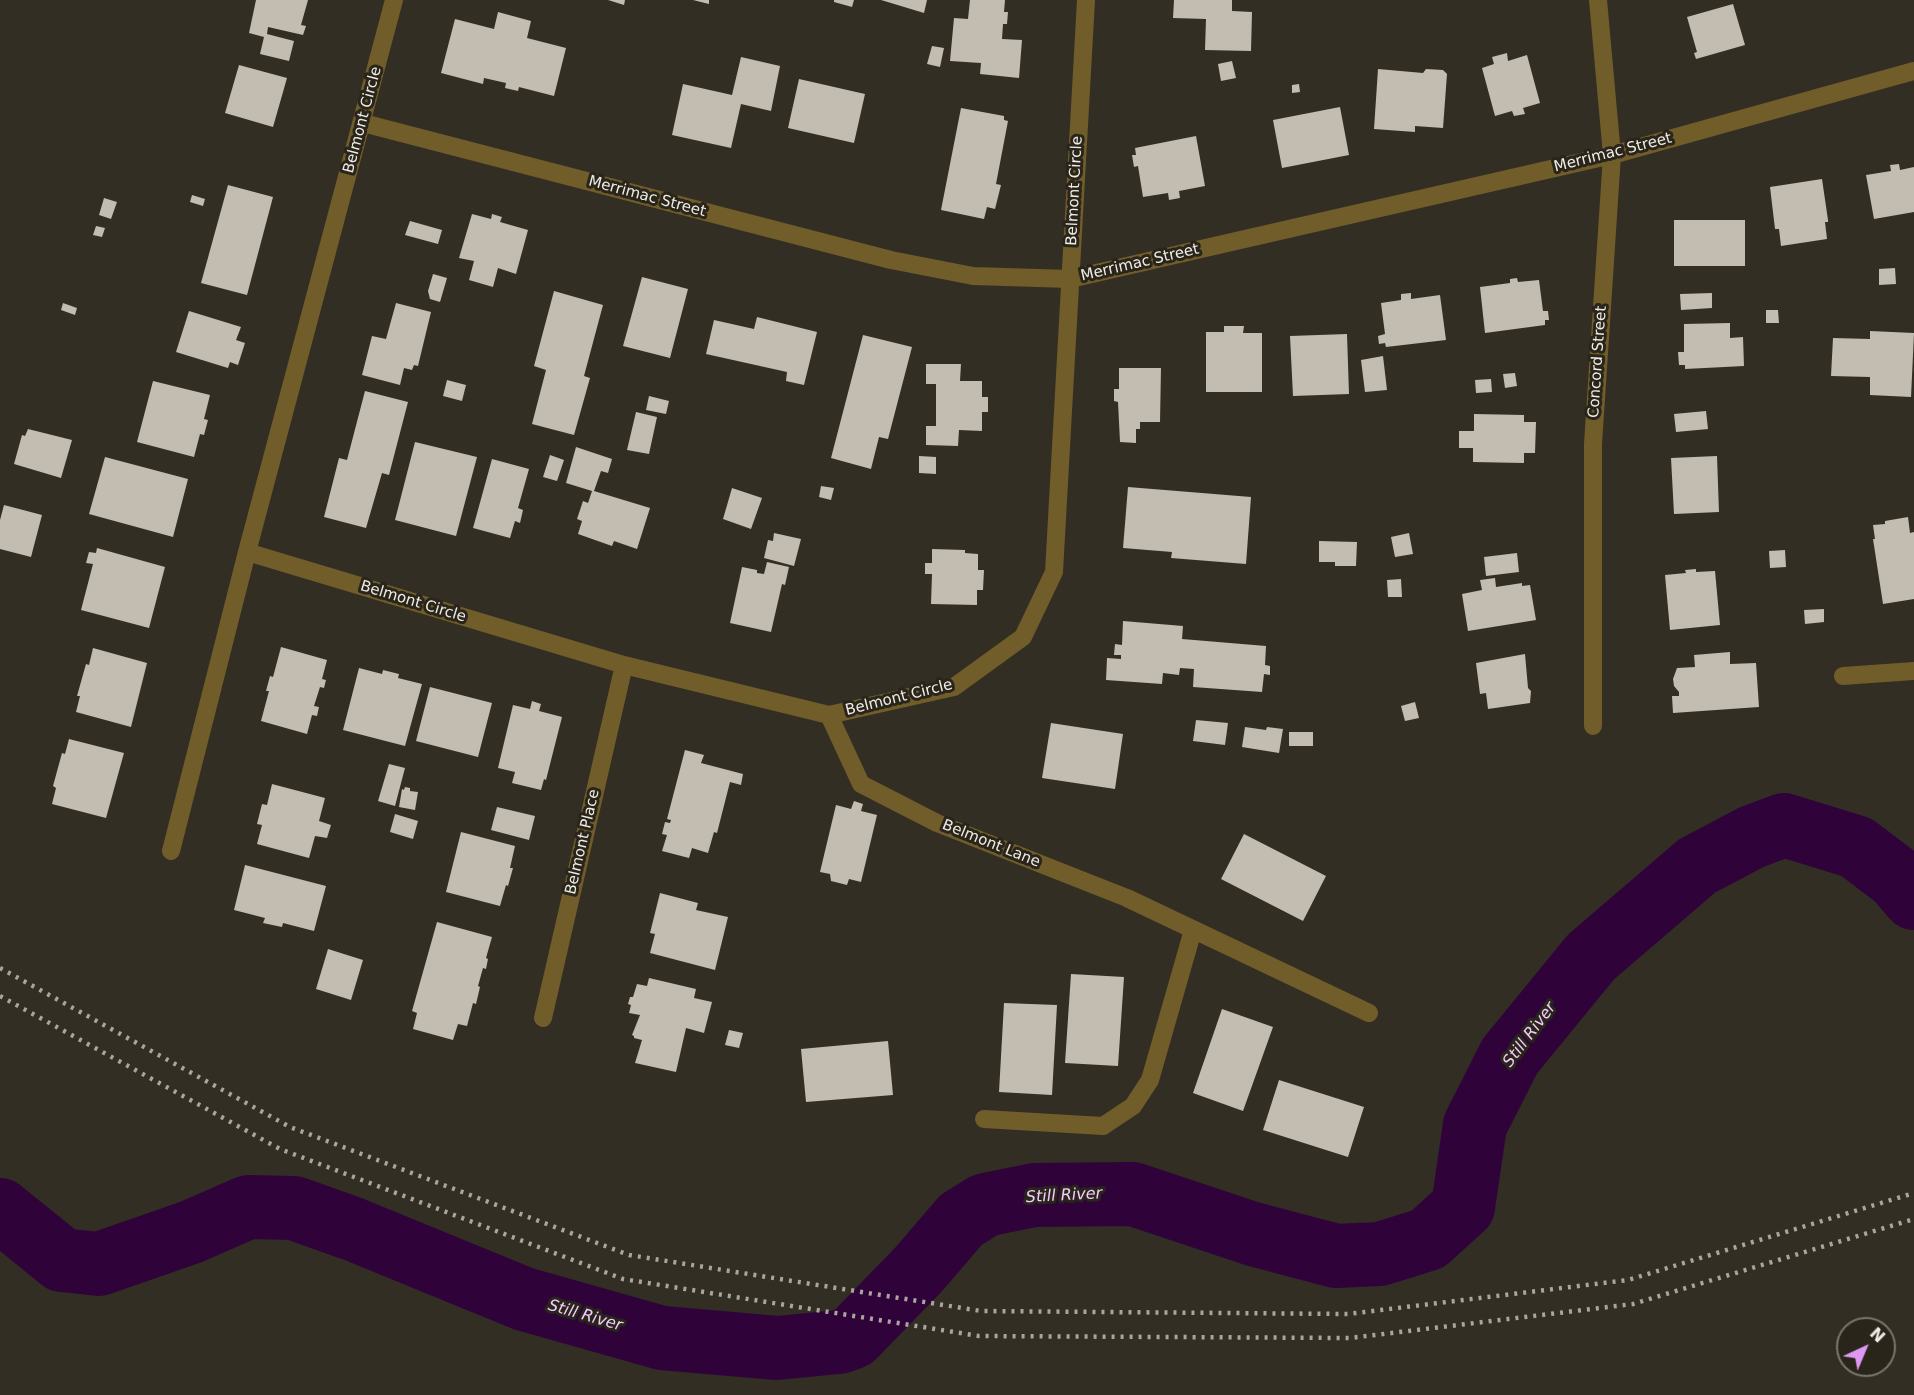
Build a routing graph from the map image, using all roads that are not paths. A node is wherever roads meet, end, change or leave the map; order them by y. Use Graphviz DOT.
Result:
graph roads {
  1 [pos="394,0"];
  2 [pos="1086,0"];
  3 [pos="1598,0"];
  4 [pos="1914,71"];
  5 [pos="363,123"];
  6 [pos="1612,155"];
  7 [pos="1070,279"];
  8 [pos="247,552"];
  9 [pos="624,665"];
  10 [pos="1914,671"];
  11 [pos="1843,676"];
  12 [pos="828,715"];
  13 [pos="1593,726"];
  14 [pos="171,851"];
  15 [pos="1193,930"];
  16 [pos="1369,1013"];
  17 [pos="543,1018"];
  18 [pos="984,1119"];
  1 -- 5 [label="street, Belmont Circle"];
  2 -- 7 [label="street, Belmont Circle"];
  3 -- 6 [label="street, Concord Street"];
  4 -- 6 [label="street, Merrimac Street"];
  5 -- 7 [label="street, Merrimac Street"];
  5 -- 8 [label="street, Belmont Circle"];
  6 -- 7 [label="street, Merrimac Street"];
  6 -- 13 [label="street, Concord Street"];
  7 -- 12 [label="street, Belmont Circle"];
  8 -- 9 [label="street, Belmont Circle"];
  8 -- 14 [label="street, Belmont Circle"];
  9 -- 12 [label="street, Belmont Circle"];
  9 -- 17 [label="street, Belmont Place"];
  10 -- 11 [label="street"];
  12 -- 15 [label="street, Belmont Lane"];
  15 -- 16 [label="street, Belmont Lane"];
  15 -- 18 [label="street"];
}
